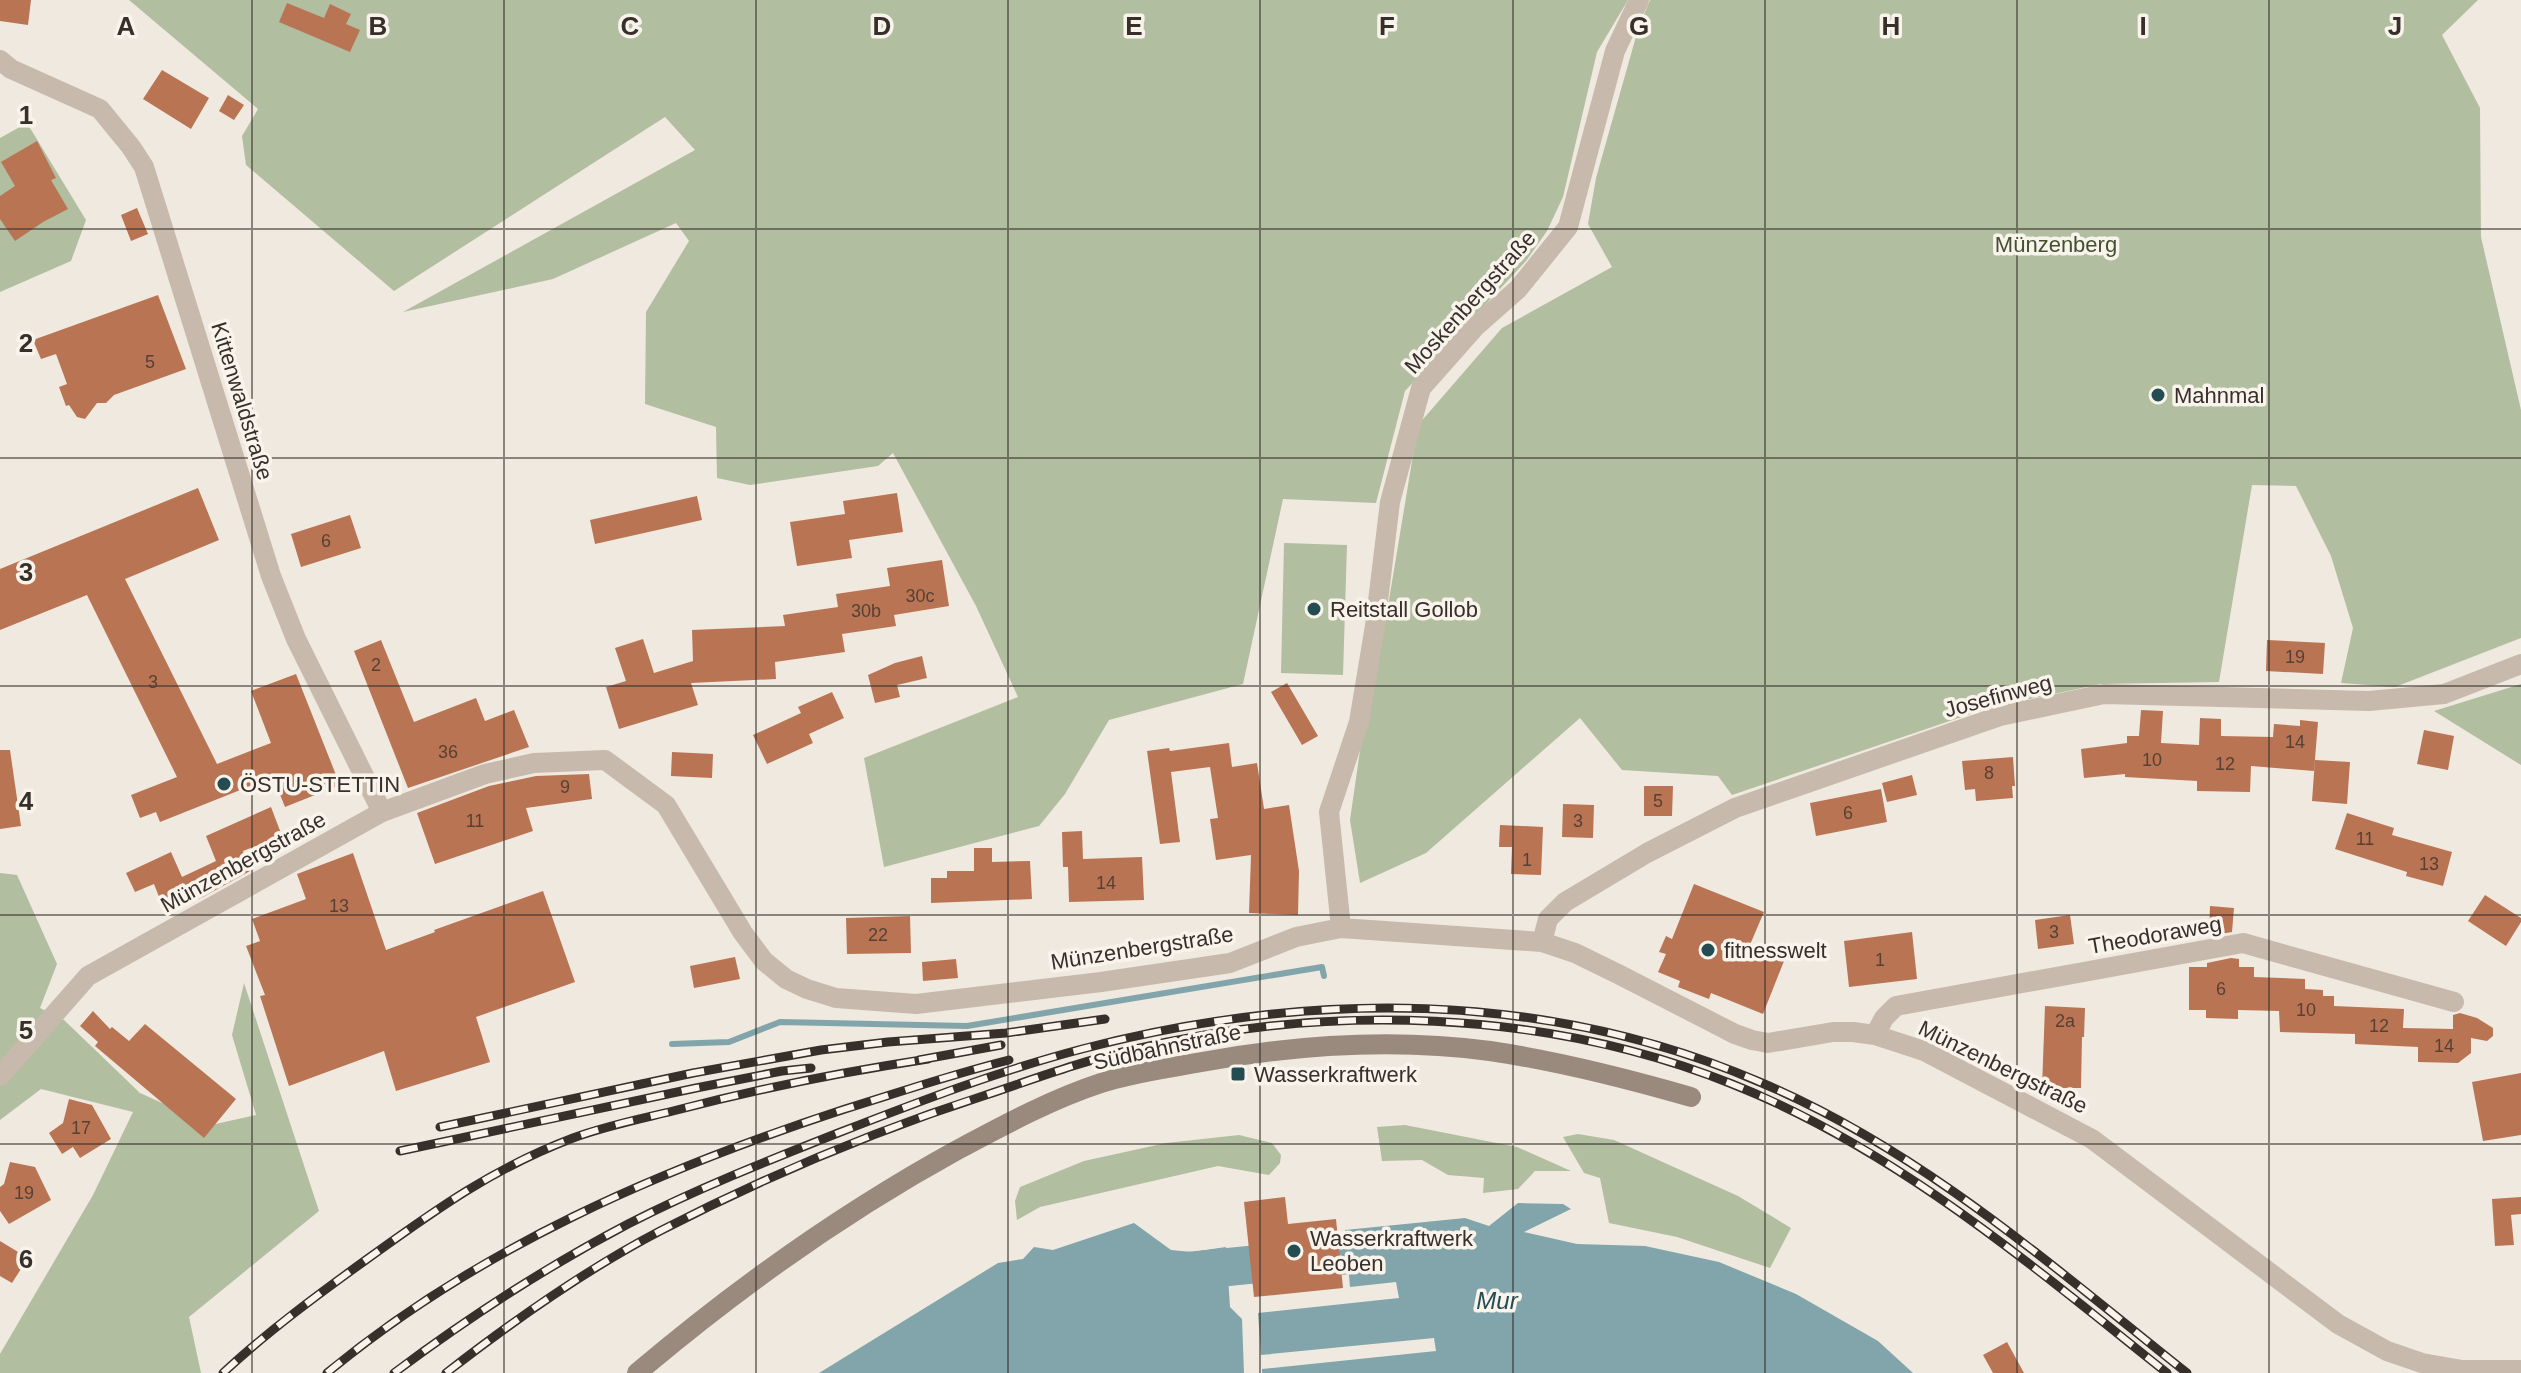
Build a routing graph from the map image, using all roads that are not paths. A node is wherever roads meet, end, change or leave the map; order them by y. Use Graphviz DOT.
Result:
graph roads {
  1 [pos="1639,0"];
  2 [pos="0,60"];
  3 [pos="2521,664"];
  4 [pos="382,812"];
  5 [pos="1341,928"];
  6 [pos="1542,942"];
  7 [pos="2454,1002"];
  8 [pos="1875,1035"];
  9 [pos="0,1076"];
  10 [pos="1691,1097"];
  11 [pos="2521,1370"];
  12 [pos="637,1373"];
  1 -- 5 [label="street, Moskenbergstraße"];
  2 -- 4 [label="street, Kittenwaldstraße"];
  3 -- 6 [label="street, Josefinweg"];
  4 -- 5 [label="street, Münzenbergstraße"];
  4 -- 9 [label="street, Münzenbergstraße"];
  5 -- 6 [label="street, Münzenbergstraße"];
  6 -- 8 [label="street, Münzenbergstraße"];
  7 -- 8 [label="street, Theodoraweg"];
  8 -- 11 [label="street, Münzenbergstraße"];
  10 -- 12 [label="main road, Südbahnstraße"];
}
